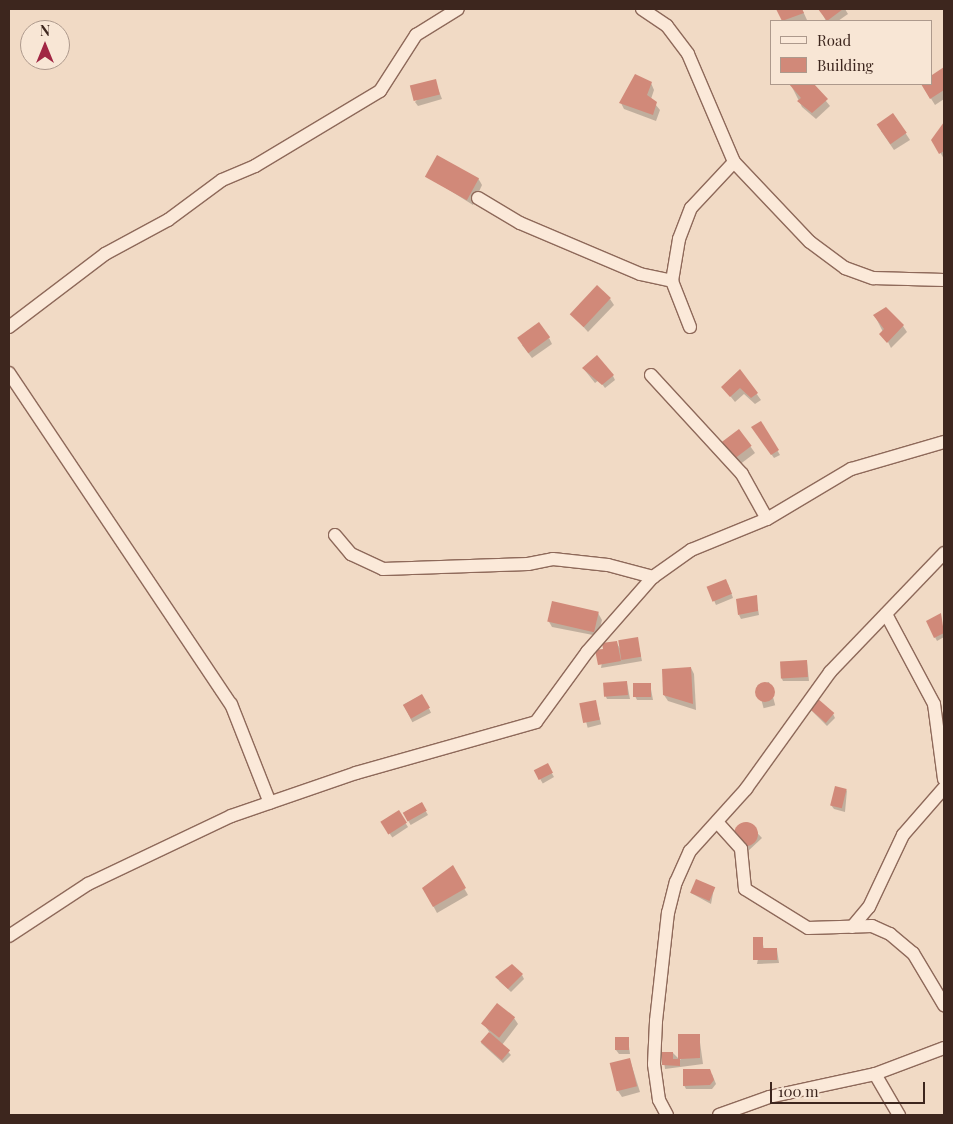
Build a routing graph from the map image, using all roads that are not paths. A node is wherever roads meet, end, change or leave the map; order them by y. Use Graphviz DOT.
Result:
graph roads {
  1 [pos="458,9"];
  2 [pos="642,9"];
  3 [pos="734,162"];
  4 [pos="478,198"];
  5 [pos="944,280"];
  6 [pos="672,281"];
  7 [pos="9,327"];
  8 [pos="690,327"];
  9 [pos="9,373"];
  10 [pos="651,375"];
  11 [pos="944,442"];
  12 [pos="767,519"];
  13 [pos="335,535"];
  14 [pos="944,553"];
  15 [pos="653,577"];
  16 [pos="886,614"];
  17 [pos="944,779"];
  18 [pos="944,788"];
  19 [pos="944,793"];
  20 [pos="270,804"];
  21 [pos="717,822"];
  22 [pos="852,927"];
  23 [pos="9,936"];
  24 [pos="944,1004"];
  25 [pos="944,1048"];
  26 [pos="876,1074"];
  27 [pos="667,1115"];
  28 [pos="719,1115"];
  29 [pos="899,1115"];
  1 -- 7 [label="street"];
  2 -- 3 [label="street"];
  3 -- 5 [label="street"];
  3 -- 6 [label="street"];
  4 -- 6 [label="street"];
  6 -- 8 [label="street"];
  9 -- 20 [label="street"];
  10 -- 12 [label="street"];
  11 -- 12 [label="street"];
  12 -- 15 [label="street"];
  13 -- 15 [label="street"];
  14 -- 16 [label="street"];
  15 -- 20 [label="street"];
  16 -- 17 [label="street"];
  16 -- 21 [label="street"];
  18 -- 19 [label="street"];
  19 -- 22 [label="street"];
  20 -- 23 [label="street"];
  21 -- 22 [label="street"];
  21 -- 27 [label="street"];
  22 -- 24 [label="street"];
  25 -- 26 [label="street"];
  26 -- 28 [label="street"];
  26 -- 29 [label="street"];
}
